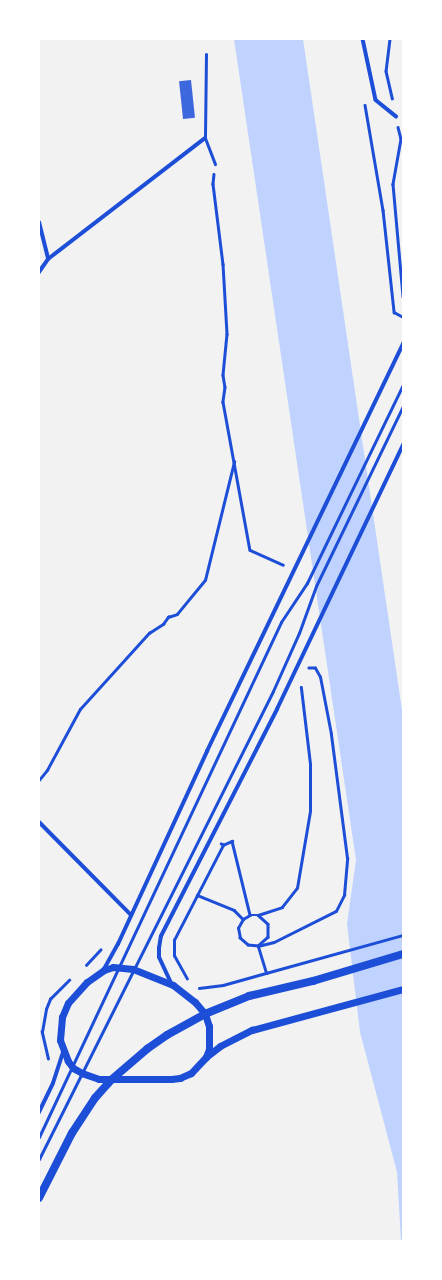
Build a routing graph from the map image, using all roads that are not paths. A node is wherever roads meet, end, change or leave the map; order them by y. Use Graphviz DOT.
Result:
graph roads {
  1 [pos="363,39"];
  2 [pos="206,54"];
  3 [pos="396,116"];
  4 [pos="205,138"];
  5 [pos="214,164"];
  6 [pos="39,222"];
  7 [pos="48,259"];
  8 [pos="39,272"];
  9 [pos="403,343"];
  10 [pos="403,384"];
  11 [pos="403,406"];
  12 [pos="403,445"];
  13 [pos="39,822"];
  14 [pos="131,915"];
  15 [pos="403,954"];
  16 [pos="120,966"];
  17 [pos="133,969"];
  18 [pos="104,970"];
  19 [pos="173,985"];
  20 [pos="403,989"];
  21 [pos="205,1014"];
  22 [pos="64,1052"];
  23 [pos="206,1057"];
  24 [pos="73,1068"];
  25 [pos="82,1073"];
  26 [pos="111,1080"];
  27 [pos="39,1112"];
  28 [pos="39,1137"];
  29 [pos="39,1160"];
  30 [pos="39,1198"];
  1 -- 3 [label="street"];
  2 -- 4 [label="lane"];
  4 -- 5 [label="lane"];
  4 -- 7 [label="street"];
  6 -- 7 [label="street"];
  7 -- 8 [label="street"];
  9 -- 14 [label="street"];
  10 -- 16 [label="lane"];
  11 -- 17 [label="lane"];
  12 -- 19 [label="street"];
  13 -- 14 [label="street"];
  14 -- 18 [label="street"];
  15 -- 21 [label="main road"];
  16 -- 17 [label="street"];
  16 -- 18 [label="street"];
  16 -- 24 [label="lane"];
  17 -- 19 [label="street"];
  17 -- 25 [label="lane"];
  18 -- 22 [label="street"];
  19 -- 21 [label="street"];
  20 -- 23 [label="street"];
  21 -- 23 [label="street"];
  21 -- 26 [label="main road"];
  22 -- 24 [label="street"];
  22 -- 27 [label="street"];
  23 -- 26 [label="street"];
  24 -- 25 [label="street"];
  24 -- 28 [label="lane"];
  25 -- 26 [label="street"];
  25 -- 29 [label="lane"];
  26 -- 30 [label="main road"];
}
